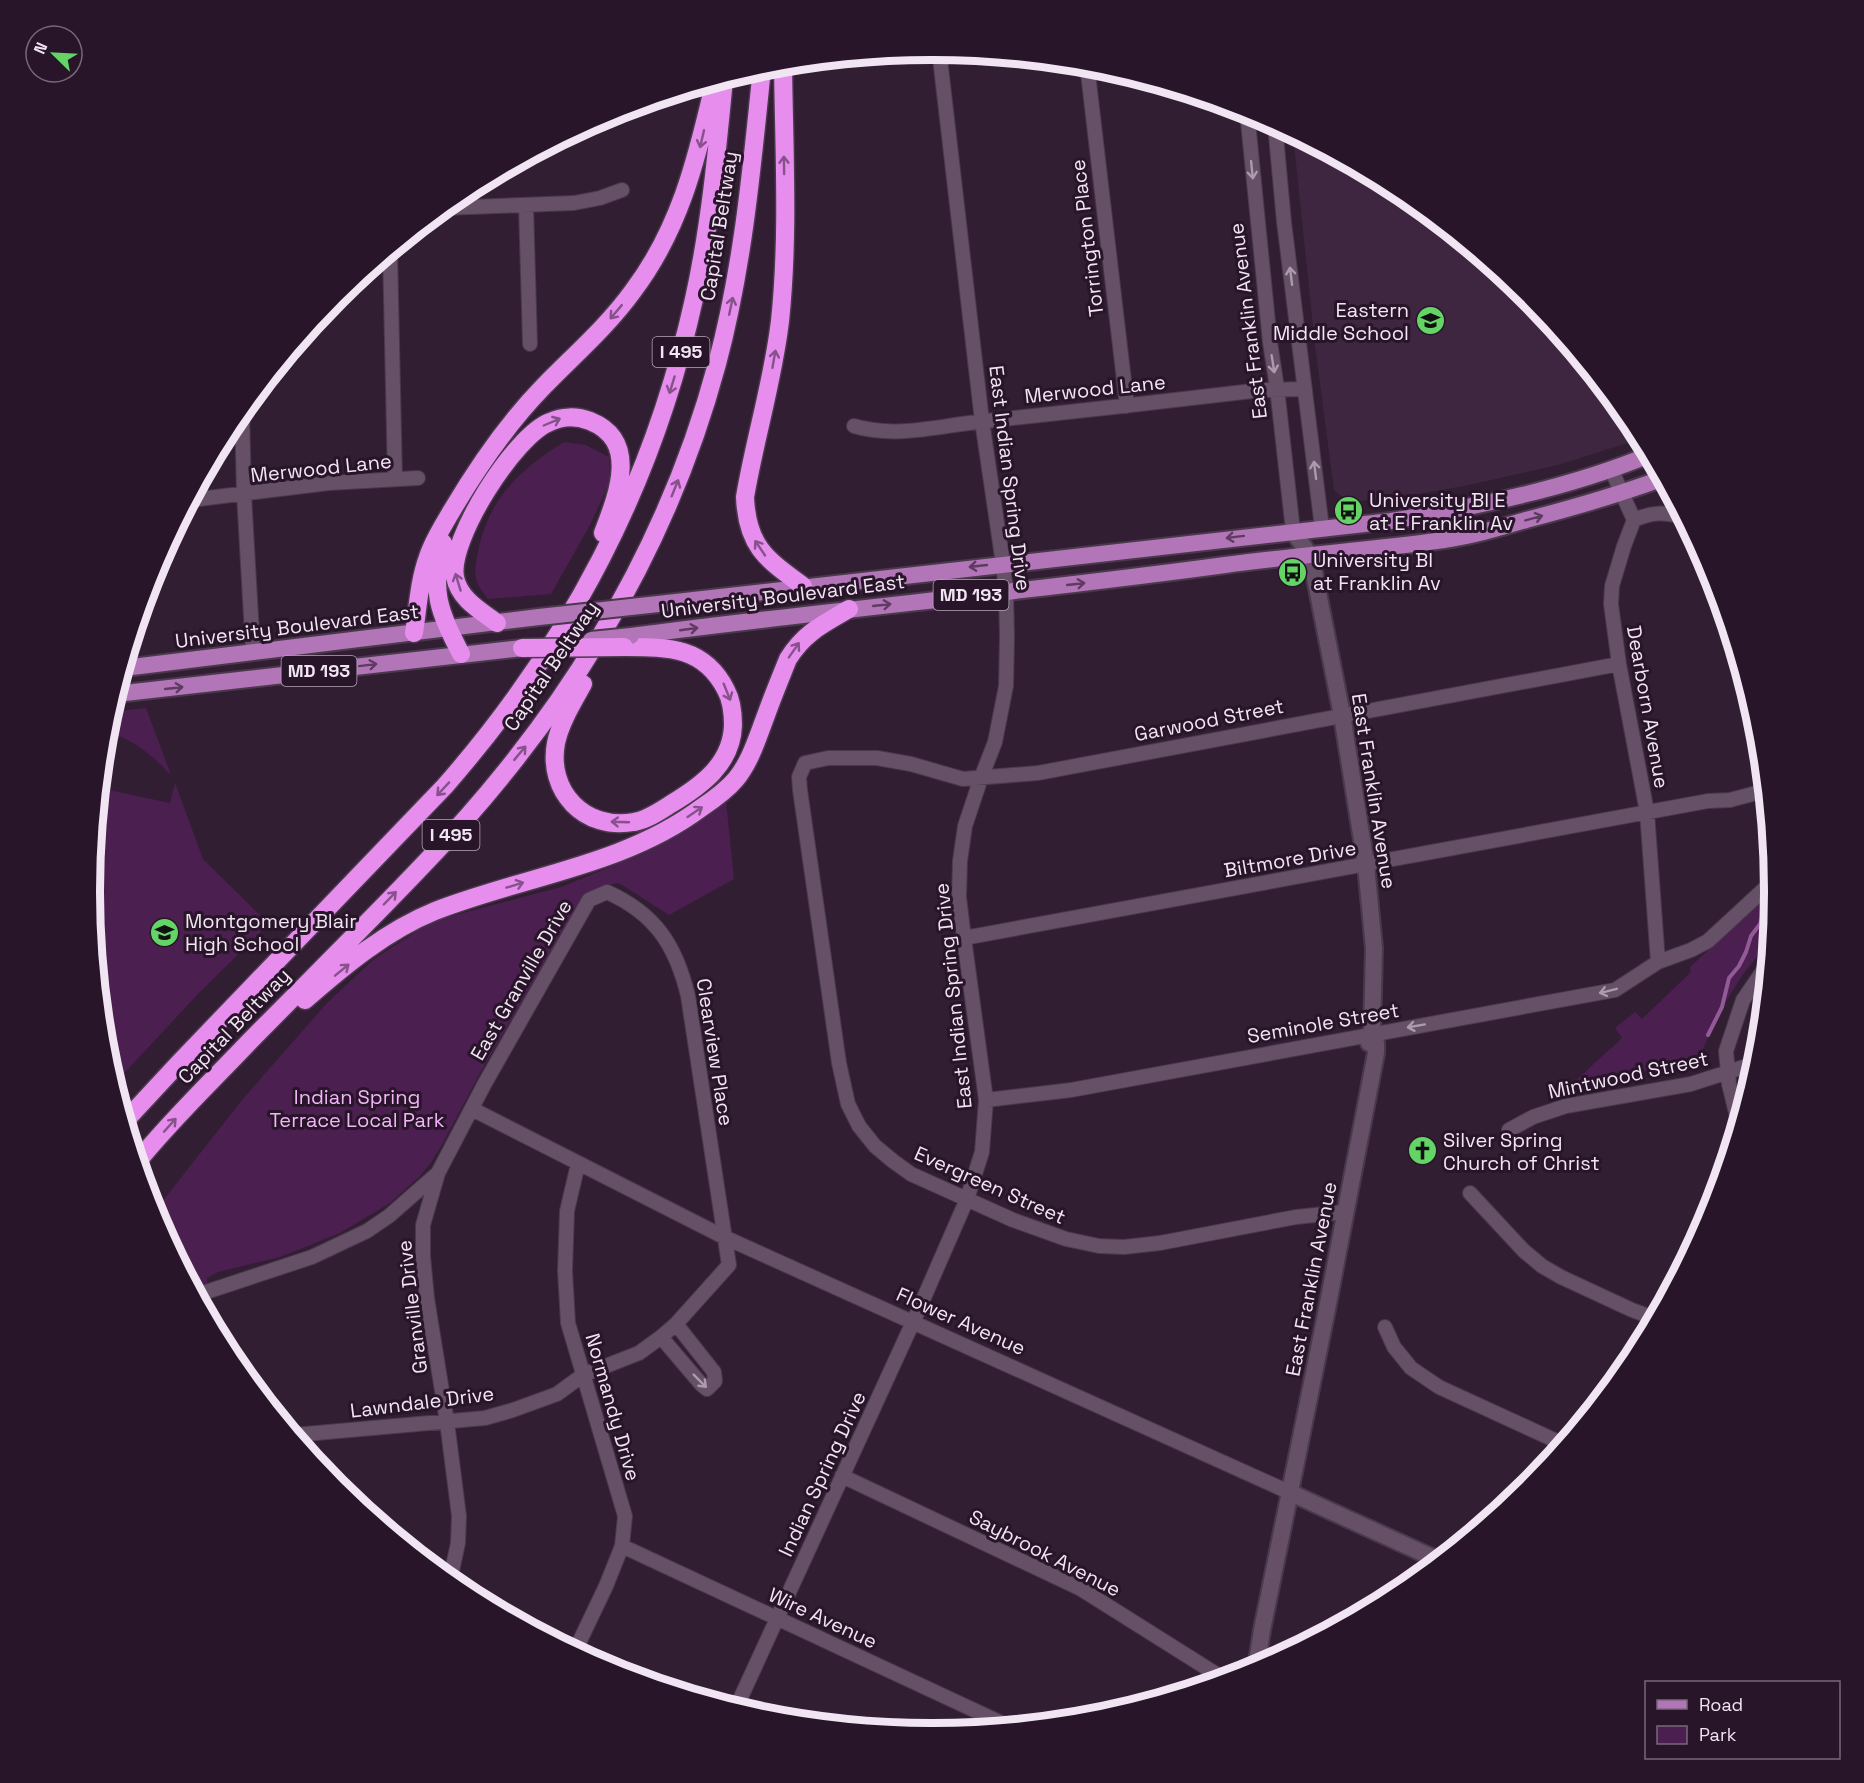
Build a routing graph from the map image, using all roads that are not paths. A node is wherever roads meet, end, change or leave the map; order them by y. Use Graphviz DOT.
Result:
graph roads {
  1 [pos="940,60"];
  2 [pos="783,74"];
  3 [pos="1088,75"];
  4 [pos="761,78"];
  5 [pos="723,87"];
  6 [pos="713,89"];
  7 [pos="1248,122"];
  8 [pos="1276,135"];
  9 [pos="622,190"];
  10 [pos="526,206"];
  11 [pos="460,208"];
  12 [pos="390,261"];
  13 [pos="530,344"];
  14 [pos="1277,388"];
  15 [pos="1305,389"];
  16 [pos="1127,406"];
  17 [pos="982,421"];
  18 [pos="854,426"];
  19 [pos="242,428"];
  20 [pos="1641,458"];
  21 [pos="1611,469"];
  22 [pos="418,478"];
  23 [pos="395,479"];
  24 [pos="1654,480"];
  25 [pos="1621,493"];
  26 [pos="462,494"];
  27 [pos="244,495"];
  28 [pos="199,499"];
  29 [pos="1673,515"];
  30 [pos="1634,520"];
  31 [pos="1322,528"];
  32 [pos="1293,531"];
  33 [pos="652,542"];
  34 [pos="1311,556"];
  35 [pos="1003,564"];
  36 [pos="803,586"];
  37 [pos="1006,591"];
  38 [pos="575,606"];
  39 [pos="849,609"];
  40 [pos="497,622"];
  41 [pos="448,629"];
  42 [pos="414,633"];
  43 [pos="627,642"];
  44 [pos="522,648"];
  45 [pos="253,651"];
  46 [pos="461,654"];
  47 [pos="1619,664"];
  48 [pos="132,667"];
  49 [pos="125,693"];
  50 [pos="1342,715"];
  51 [pos="805,763"];
  52 [pos="981,778"];
  53 [pos="1757,793"];
  54 [pos="1647,812"];
  55 [pos="1366,865"];
  56 [pos="1764,889"];
  57 [pos="619,897"];
  58 [pos="964,938"];
  59 [pos="1664,959"];
  60 [pos="1759,977"];
  61 [pos="1372,1034"];
  62 [pos="1745,1067"];
  63 [pos="1728,1073"];
  64 [pos="202,1090"];
  65 [pos="986,1100"];
  66 [pos="1735,1107"];
  67 [pos="472,1109"];
  68 [pos="131,1114"];
  69 [pos="1509,1130"];
  70 [pos="144,1155"];
  71 [pos="578,1164"];
  72 [pos="438,1173"];
  73 [pos="1470,1193"];
  74 [pos="967,1199"];
  75 [pos="1345,1212"];
  76 [pos="724,1237"];
  77 [pos="204,1291"];
  78 [pos="1647,1315"];
  79 [pos="914,1322"];
  80 [pos="676,1324"];
  81 [pos="1384,1327"];
  82 [pos="661,1337"];
  83 [pos="583,1375"];
  84 [pos="447,1422"];
  85 [pos="302,1434"];
  86 [pos="1556,1441"];
  87 [pos="842,1476"];
  88 [pos="1291,1493"];
  89 [pos="622,1546"];
  90 [pos="1430,1557"];
  91 [pos="449,1568"];
  92 [pos="777,1618"];
  93 [pos="578,1644"];
  94 [pos="1258,1656"];
  95 [pos="1216,1673"];
  96 [pos="740,1700"];
  97 [pos="995,1720"];
  1 -- 17 [label="street, East Indian Spring Drive"];
  36 -- 2 [label="highway, one-way"];
  3 -- 16 [label="street, Torrington Place"];
  33 -- 4 [label="highway, Capital Beltway / I 495, one-way"];
  5 -- 38 [label="highway, Capital Beltway / I 495, one-way"];
  6 -- 26 [label="highway, one-way"];
  7 -- 14 [label="street, East Franklin Avenue, one-way"];
  15 -- 8 [label="street, one-way"];
  9 -- 10 [label="street"];
  10 -- 11 [label="street"];
  10 -- 13 [label="street"];
  12 -- 23 [label="street"];
  14 -- 15 [label="street, Merwood Lane"];
  14 -- 16 [label="street, Merwood Lane"];
  14 -- 32 [label="street, East Franklin Avenue"];
  31 -- 15 [label="street, one-way"];
  16 -- 17 [label="street, Merwood Lane"];
  17 -- 18 [label="street, Merwood Lane"];
  17 -- 35 [label="street, East Indian Spring Drive"];
  19 -- 27 [label="street"];
  20 -- 21 [label="main road, University Boulevard East / MD 193"];
  21 -- 25 [label="street"];
  21 -- 31 [label="main road, University Boulevard East / MD 193"];
  22 -- 23 [label="street, Merwood Lane"];
  23 -- 27 [label="street, Merwood Lane"];
  24 -- 25 [label="main road, University Boulevard East / MD 193"];
  25 -- 30 [label="street"];
  34 -- 25 [label="main road, University Boulevard East / MD 193, one-way"];
  26 -- 41 [label="highway"];
  26 -- 42 [label="highway"];
  27 -- 28 [label="street, Merwood Lane"];
  27 -- 45 [label="street"];
  29 -- 30 [label="street"];
  30 -- 47 [label="street, Dearborn Avenue"];
  31 -- 32 [label="main road, University Boulevard East / MD 193"];
  31 -- 34 [label="street"];
  32 -- 34 [label="street, East Franklin Avenue"];
  32 -- 35 [label="main road, University Boulevard East / MD 193, one-way"];
  43 -- 33 [label="highway, one-way"];
  64 -- 33 [label="highway, Capital Beltway / I 495, one-way"];
  37 -- 34 [label="main road, University Boulevard East / MD 193, one-way"];
  34 -- 50 [label="street, East Franklin Avenue"];
  35 -- 36 [label="main road, University Boulevard East / MD 193, one-way"];
  35 -- 37 [label="street, East Indian Spring Drive"];
  36 -- 40 [label="main road, University Boulevard East / MD 193, bridge"];
  39 -- 37 [label="main road, University Boulevard East / MD 193, one-way"];
  37 -- 52 [label="street, East Indian Spring Drive"];
  40 -- 38 [label="highway, one-way"];
  38 -- 68 [label="highway, Capital Beltway / I 495, one-way"];
  43 -- 39 [label="main road, University Boulevard East / MD 193, one-way"];
  64 -- 39 [label="highway, one-way"];
  40 -- 41 [label="main road, University Boulevard East / MD 193"];
  41 -- 42 [label="main road, University Boulevard East / MD 193"];
  41 -- 46 [label="highway"];
  42 -- 45 [label="main road, University Boulevard East / MD 193"];
  43 -- 44 [label="highway, bridge"];
  44 -- 46 [label="main road, MD 193"];
  45 -- 48 [label="main road, University Boulevard East / MD 193"];
  49 -- 46 [label="main road, MD 193, one-way"];
  47 -- 50 [label="street, Garwood Street"];
  47 -- 54 [label="street, Dearborn Avenue"];
  50 -- 52 [label="street, Garwood Street"];
  50 -- 55 [label="street, East Franklin Avenue"];
  51 -- 52 [label="street, Garwood Street"];
  51 -- 74 [label="street, Evergreen Street"];
  52 -- 58 [label="street, East Indian Spring Drive"];
  53 -- 54 [label="street, Biltmore Drive"];
  54 -- 55 [label="street, Biltmore Drive"];
  54 -- 59 [label="street, Dearborn Avenue"];
  55 -- 58 [label="street, Biltmore Drive"];
  55 -- 61 [label="street, East Franklin Avenue"];
  56 -- 59 [label="street, Seminole Street"];
  57 -- 67 [label="street, East Granville Drive"];
  57 -- 76 [label="street, Clearview Place"];
  58 -- 65 [label="street, East Indian Spring Drive"];
  59 -- 61 [label="street, Seminole Street, one-way"];
  60 -- 63 [label="street"];
  61 -- 65 [label="street, Seminole Street"];
  61 -- 75 [label="street, East Franklin Avenue"];
  62 -- 63 [label="street, Mintwood Street"];
  63 -- 66 [label="street"];
  63 -- 69 [label="street, Mintwood Street"];
  70 -- 64 [label="highway, Capital Beltway / I 495, one-way"];
  65 -- 74 [label="street, East Indian Spring Drive"];
  67 -- 71 [label="street, Flower Avenue"];
  67 -- 72 [label="street, Granville Drive"];
  71 -- 76 [label="street, Flower Avenue"];
  71 -- 83 [label="street, Normandy Drive"];
  72 -- 77 [label="street"];
  72 -- 84 [label="street, Granville Drive"];
  73 -- 78 [label="street"];
  74 -- 75 [label="street, Evergreen Street"];
  74 -- 79 [label="street, East Indian Spring Drive"];
  75 -- 88 [label="street, East Franklin Avenue"];
  76 -- 79 [label="street, Flower Avenue"];
  76 -- 80 [label="street, Lawndale Drive"];
  79 -- 87 [label="street, Indian Spring Drive"];
  79 -- 88 [label="street, Flower Avenue"];
  80 -- 82 [label="street, Lawndale Drive"];
  82 -- 80 [label="street, one-way"];
  81 -- 86 [label="street"];
  82 -- 83 [label="street, Lawndale Drive"];
  83 -- 84 [label="street, Lawndale Drive"];
  83 -- 89 [label="street, Normandy Drive"];
  84 -- 85 [label="street, Lawndale Drive"];
  84 -- 91 [label="street, Granville Drive"];
  87 -- 92 [label="street, Indian Spring Drive"];
  87 -- 95 [label="street, Saybrook Avenue"];
  88 -- 90 [label="street, Flower Avenue"];
  88 -- 94 [label="street, East Franklin Avenue"];
  89 -- 92 [label="street, Wire Avenue"];
  89 -- 93 [label="street, Normandy Drive"];
  92 -- 96 [label="street, Indian Spring Drive"];
  92 -- 97 [label="street, Wire Avenue"];
}
